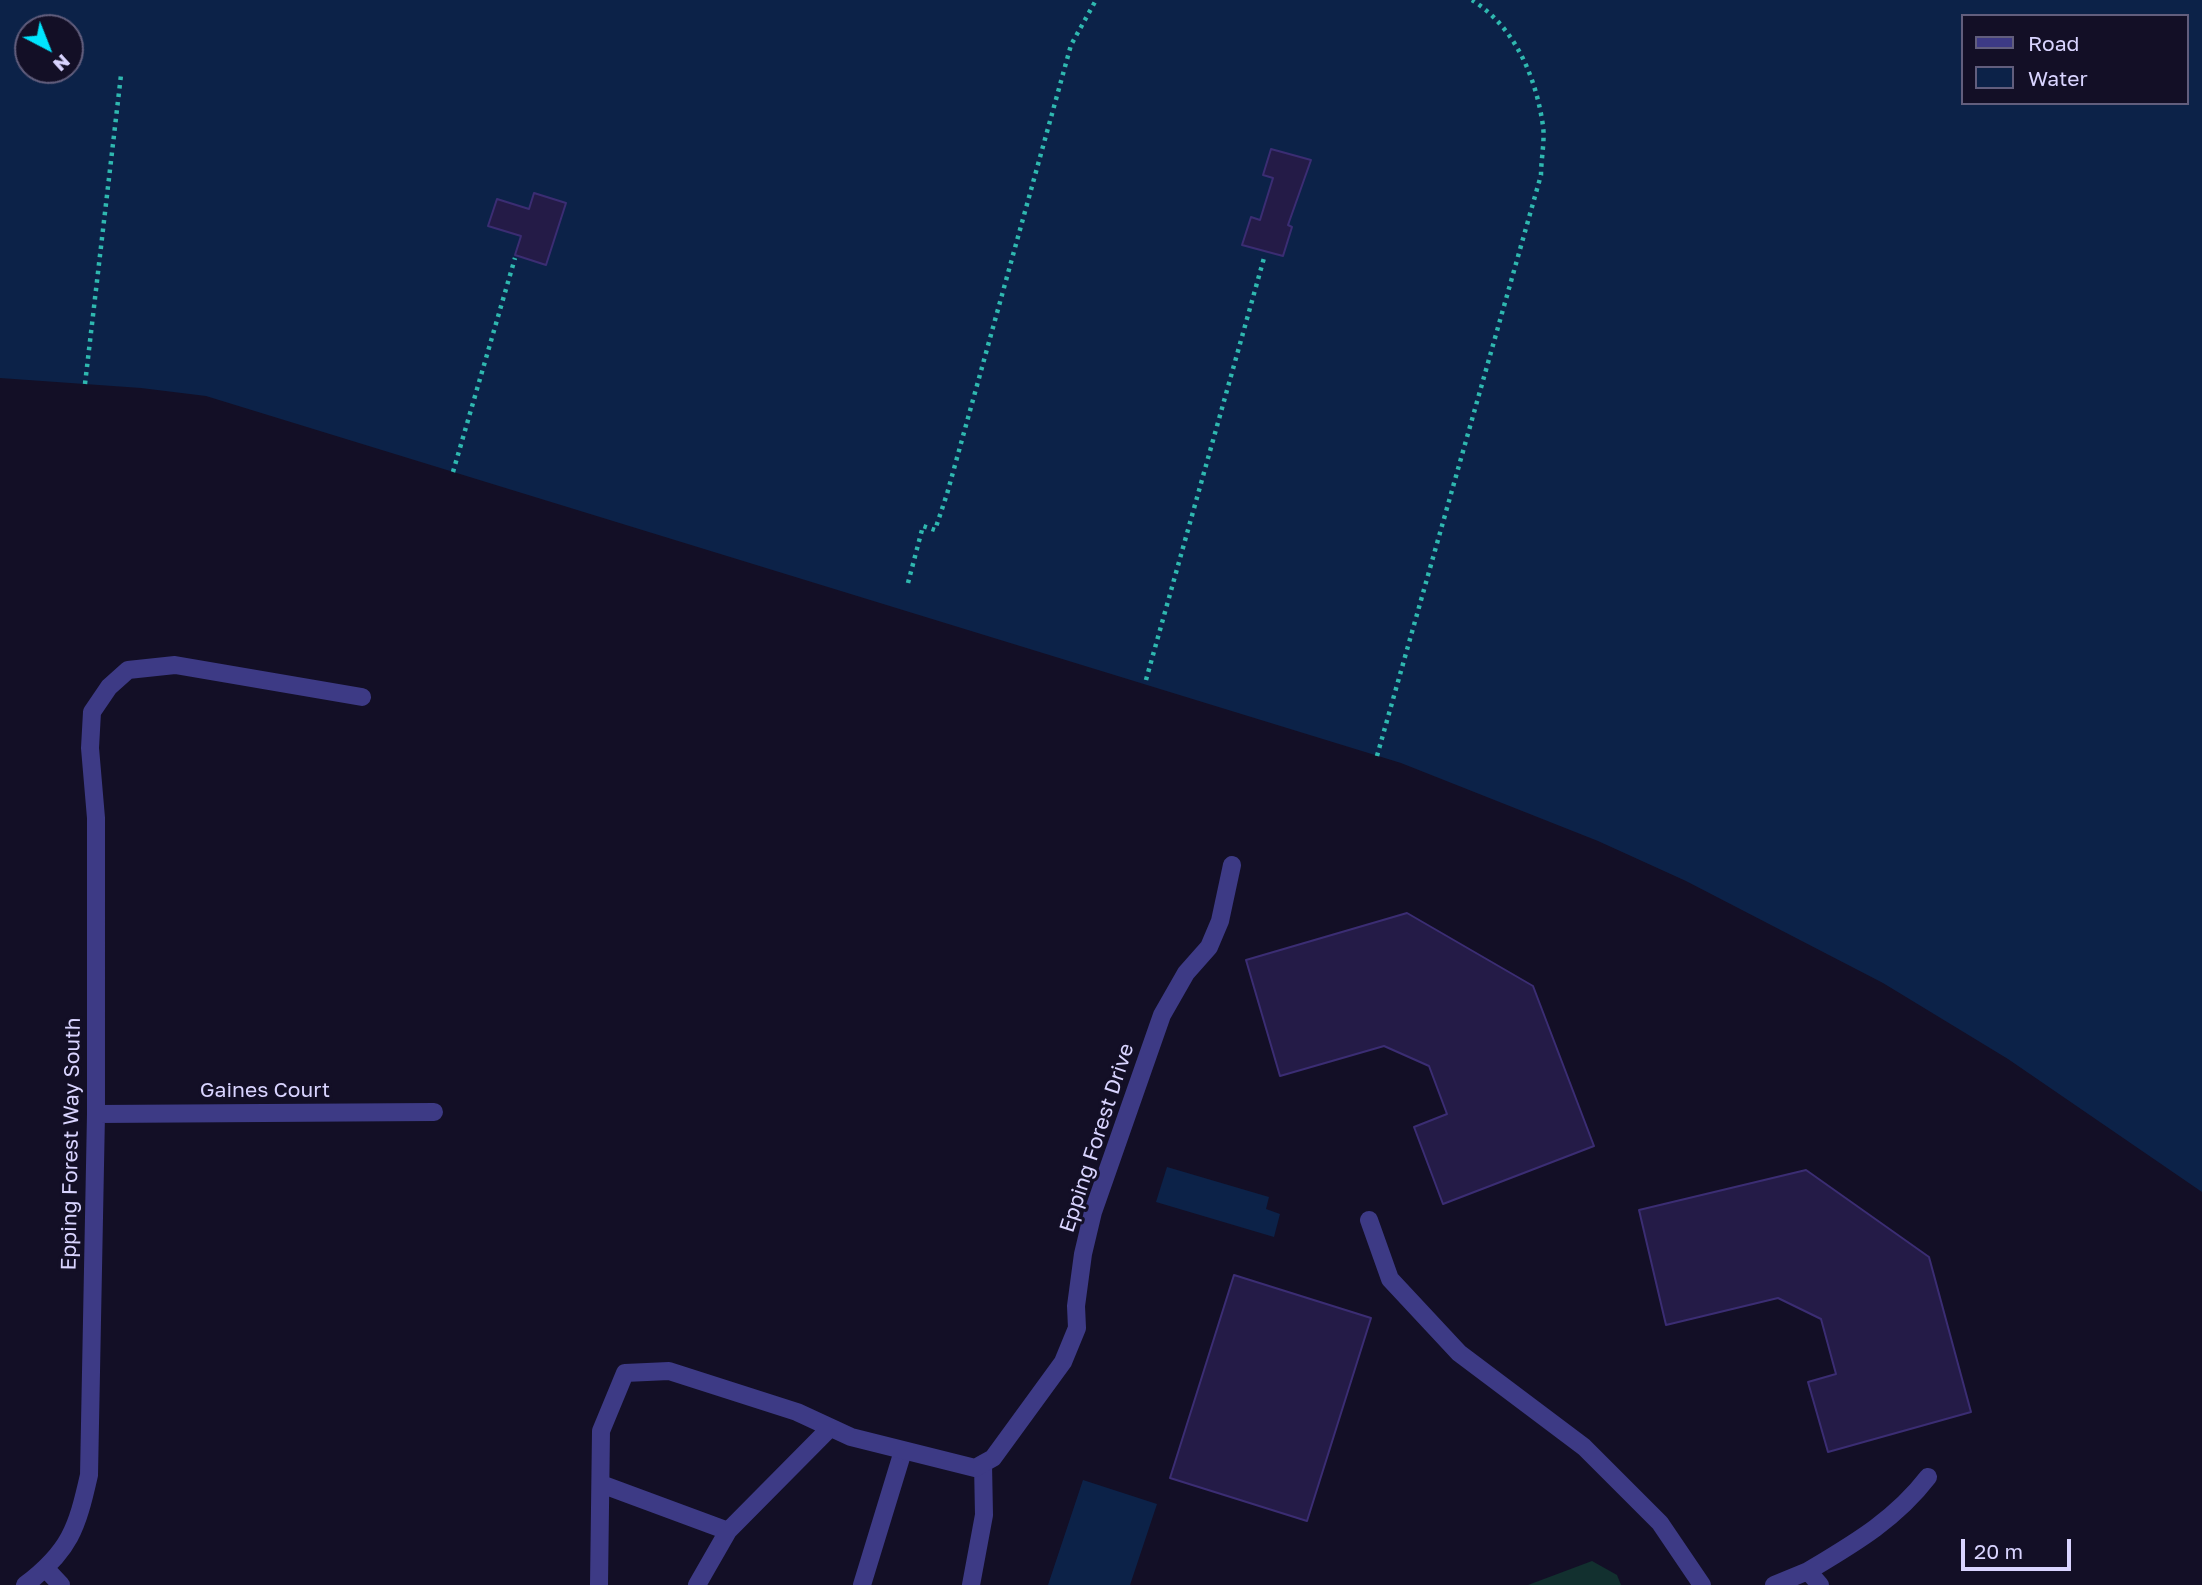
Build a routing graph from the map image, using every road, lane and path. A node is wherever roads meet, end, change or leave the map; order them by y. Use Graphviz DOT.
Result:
graph roads {
  1 [pos="1096,0"];
  2 [pos="1472,0"];
  3 [pos="121,75"];
  4 [pos="515,258"];
  5 [pos="1264,258"];
  6 [pos="85,384"];
  7 [pos="453,472"];
  8 [pos="908,583"];
  9 [pos="1146,680"];
  10 [pos="362,697"];
  11 [pos="1377,756"];
  12 [pos="1232,865"];
  13 [pos="434,1112"];
  14 [pos="96,1115"];
  15 [pos="1369,1220"];
  16 [pos="830,1428"];
  17 [pos="903,1451"];
  18 [pos="983,1464"];
  19 [pos="1927,1477"];
  20 [pos="601,1484"];
  21 [pos="728,1531"];
  22 [pos="46,1569"];
  23 [pos="1814,1578"];
  24 [pos="25,1585"];
  25 [pos="61,1585"];
  26 [pos="599,1585"];
  27 [pos="697,1585"];
  28 [pos="862,1585"];
  29 [pos="971,1585"];
  30 [pos="1702,1585"];
  31 [pos="1774,1585"];
  1 -- 8 [label="path"];
  2 -- 11 [label="path"];
  3 -- 6 [label="path"];
  4 -- 7 [label="path"];
  5 -- 9 [label="path"];
  10 -- 14 [label="street, Epping Forest Way South"];
  12 -- 18 [label="street, Epping Forest Drive"];
  13 -- 14 [label="street, Gaines Court"];
  14 -- 22 [label="street, Epping Forest Way South"];
  15 -- 30 [label="street"];
  16 -- 17 [label="street"];
  16 -- 20 [label="street"];
  16 -- 21 [label="street"];
  17 -- 18 [label="street"];
  17 -- 28 [label="street"];
  18 -- 29 [label="street"];
  19 -- 23 [label="street"];
  20 -- 21 [label="street"];
  20 -- 26 [label="street"];
  21 -- 27 [label="street"];
  22 -- 24 [label="street, Epping Forest Way South"];
  22 -- 25 [label="street"];
  23 -- 31 [label="street"];
}
